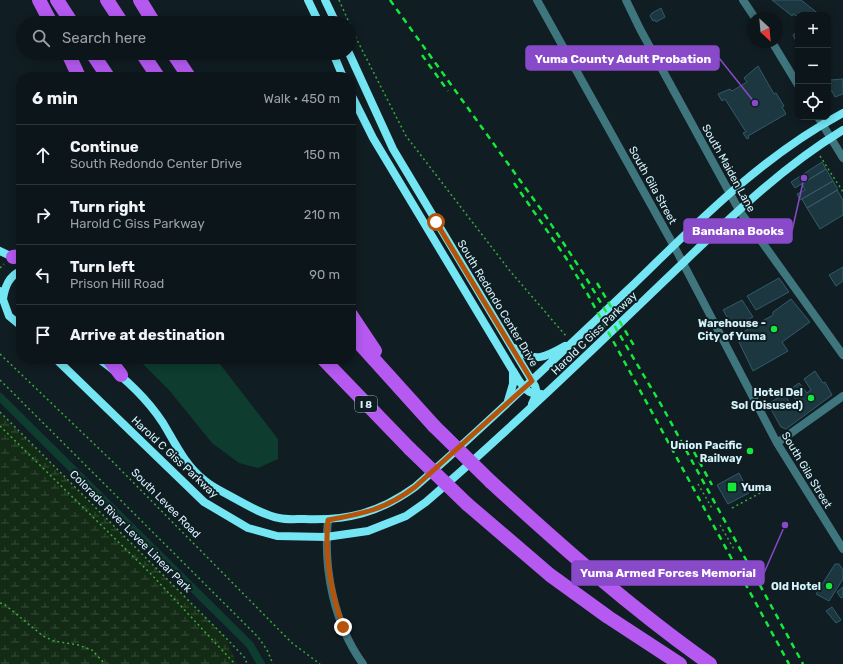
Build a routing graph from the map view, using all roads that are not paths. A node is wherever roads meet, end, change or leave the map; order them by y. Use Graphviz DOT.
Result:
graph roads {
  1 [pos="39,0"];
  2 [pos="57,0"];
  3 [pos="107,0"];
  4 [pos="113,0"];
  5 [pos="140,0"];
  6 [pos="308,0"];
  7 [pos="325,0"];
  8 [pos="537,0"];
  9 [pos="626,0"];
  10 [pos="743,0"];
  11 [pos="751,12"];
  12 [pos="48,16"];
  13 [pos="67,16"];
  14 [pos="117,16"];
  15 [pos="122,16"];
  16 [pos="150,16"];
  17 [pos="316,16"];
  18 [pos="333,16"];
  19 [pos="776,48"];
  20 [pos="72,60"];
  21 [pos="97,60"];
  22 [pos="146,60"];
  23 [pos="178,60"];
  24 [pos="335,60"];
  25 [pos="352,60"];
  26 [pos="78,72"];
  27 [pos="105,72"];
  28 [pos="155,72"];
  29 [pos="186,72"];
  30 [pos="341,72"];
  31 [pos="797,84"];
  32 [pos="356,104"];
  33 [pos="843,112"];
  34 [pos="820,121"];
  35 [pos="843,130"];
  36 [pos="831,138"];
  37 [pos="843,158"];
  38 [pos="730,194"];
  39 [pos="739,210"];
  40 [pos="674,246"];
  41 [pos="0,251"];
  42 [pos="15,259"];
  43 [pos="683,263"];
  44 [pos="16,275"];
  45 [pos="2,295"];
  46 [pos="16,322"];
  47 [pos="356,322"];
  48 [pos="356,340"];
  49 [pos="576,340"];
  50 [pos="510,345"];
  51 [pos="843,355"];
  52 [pos="61,364"];
  53 [pos="106,364"];
  54 [pos="113,364"];
  55 [pos="316,364"];
  56 [pos="328,364"];
  57 [pos="513,371"];
  58 [pos="121,375"];
  59 [pos="532,381"];
  60 [pos="524,388"];
  61 [pos="548,392"];
  62 [pos="536,394"];
  63 [pos="843,396"];
  64 [pos="412,404"];
  65 [pos="506,405"];
  66 [pos="529,409"];
  67 [pos="381,420"];
  68 [pos="777,443"];
  69 [pos="328,520"];
  70 [pos="326,537"];
  71 [pos="843,549"];
  72 [pos="363,664"];
  73 [pos="680,664"];
  74 [pos="710,664"];
  1 -- 12 [label="highway"];
  2 -- 13 [label="highway"];
  3 -- 14 [label="highway"];
  4 -- 15 [label="highway"];
  5 -- 16 [label="highway"];
  6 -- 17 [label="main road"];
  7 -- 18 [label="main road"];
  8 -- 40 [label="street, South Gila Street"];
  9 -- 38 [label="street, South Maiden Lane"];
  10 -- 11 [label="street"];
  19 -- 31 [label="street"];
  20 -- 26 [label="highway"];
  21 -- 27 [label="highway"];
  22 -- 28 [label="highway"];
  23 -- 29 [label="highway"];
  24 -- 30 [label="main road"];
  25 -- 50 [label="main road, South Redondo Center Drive"];
  32 -- 57 [label="main road, South Redondo Center Drive"];
  33 -- 34 [label="main road, Harold C Giss Parkway"];
  34 -- 36 [label="street"];
  34 -- 38 [label="main road, Harold C Giss Parkway"];
  35 -- 36 [label="main road, Harold C Giss Parkway"];
  36 -- 37 [label="street"];
  36 -- 39 [label="main road, Harold C Giss Parkway"];
  38 -- 39 [label="street, South Maiden Lane"];
  38 -- 40 [label="main road, Harold C Giss Parkway"];
  39 -- 43 [label="main road, Harold C Giss Parkway"];
  39 -- 51 [label="street, South Maiden Lane"];
  40 -- 43 [label="street, South Gila Street"];
  40 -- 49 [label="main road, Harold C Giss Parkway"];
  41 -- 42 [label="main road"];
  43 -- 61 [label="main road, Harold C Giss Parkway"];
  43 -- 68 [label="street, South Gila Street"];
  44 -- 45 [label="main road"];
  45 -- 46 [label="main road"];
  47 -- 64 [label="highway"];
  48 -- 64 [label="highway"];
  49 -- 50 [label="main road"];
  49 -- 59 [label="main road, Harold C Giss Parkway"];
  50 -- 59 [label="main road, South Redondo Center Drive"];
  52 -- 70 [label="main road, Harold C Giss Parkway"];
  53 -- 58 [label="main road, Harold C Giss Parkway"];
  54 -- 58 [label="highway"];
  55 -- 67 [label="highway"];
  56 -- 67 [label="highway, I 8"];
  57 -- 60 [label="main road, South Redondo Center Drive"];
  57 -- 65 [label="main road"];
  58 -- 69 [label="main road, Harold C Giss Parkway"];
  59 -- 60 [label="main road, Harold C Giss Parkway"];
  59 -- 62 [label="main road, South Redondo Center Drive"];
  60 -- 62 [label="main road"];
  60 -- 65 [label="main road, Harold C Giss Parkway"];
  61 -- 62 [label="main road"];
  61 -- 66 [label="main road, Harold C Giss Parkway"];
  62 -- 66 [label="main road"];
  63 -- 68 [label="street"];
  64 -- 74 [label="highway, bridge"];
  65 -- 69 [label="main road, Harold C Giss Parkway"];
  66 -- 70 [label="main road, Harold C Giss Parkway"];
  67 -- 73 [label="highway, I 8, bridge"];
  68 -- 71 [label="street, South Gila Street"];
  69 -- 70 [label="street"];
  70 -- 72 [label="street"];
}
